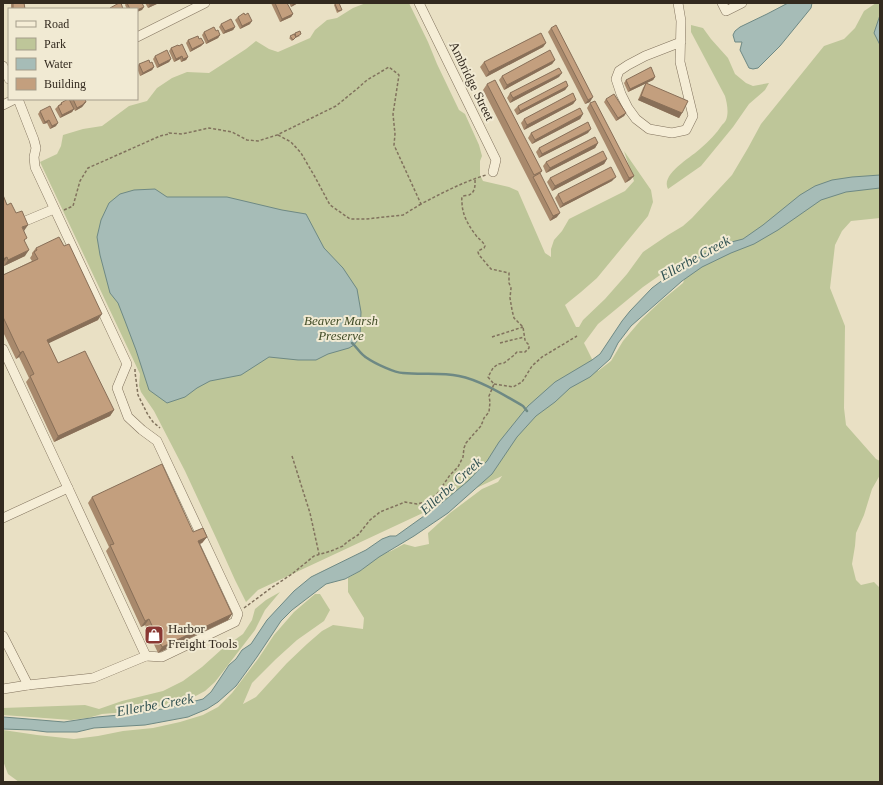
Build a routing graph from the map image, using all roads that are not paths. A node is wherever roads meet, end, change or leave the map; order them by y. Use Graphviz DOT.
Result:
graph roads {
  1 [pos="205,3"];
  2 [pos="419,3"];
  3 [pos="678,3"];
  4 [pos="722,3"];
  5 [pos="742,3"];
  6 [pos="138,36"];
  7 [pos="681,42"];
  8 [pos="3,66"];
  9 [pos="8,77"];
  10 [pos="15,100"];
  11 [pos="17,100"];
  12 [pos="3,105"];
  13 [pos="493,172"];
  14 [pos="54,209"];
  15 [pos="23,222"];
  16 [pos="3,349"];
  17 [pos="68,488"];
  18 [pos="3,518"];
  19 [pos="3,636"];
  20 [pos="146,656"];
  21 [pos="28,685"];
  22 [pos="3,689"];
  1 -- 6 [label="street"];
  2 -- 13 [label="street, Ambridge Street"];
  3 -- 7 [label="street"];
  4 -- 5 [label="street"];
  7 -- 7 [label="street"];
  8 -- 9 [label="street"];
  10 -- 12 [label="street"];
  11 -- 14 [label="street"];
  14 -- 15 [label="street"];
  14 -- 20 [label="street"];
  16 -- 17 [label="street"];
  17 -- 18 [label="street"];
  17 -- 20 [label="street"];
  19 -- 21 [label="street"];
  20 -- 21 [label="street"];
  21 -- 22 [label="street"];
}
